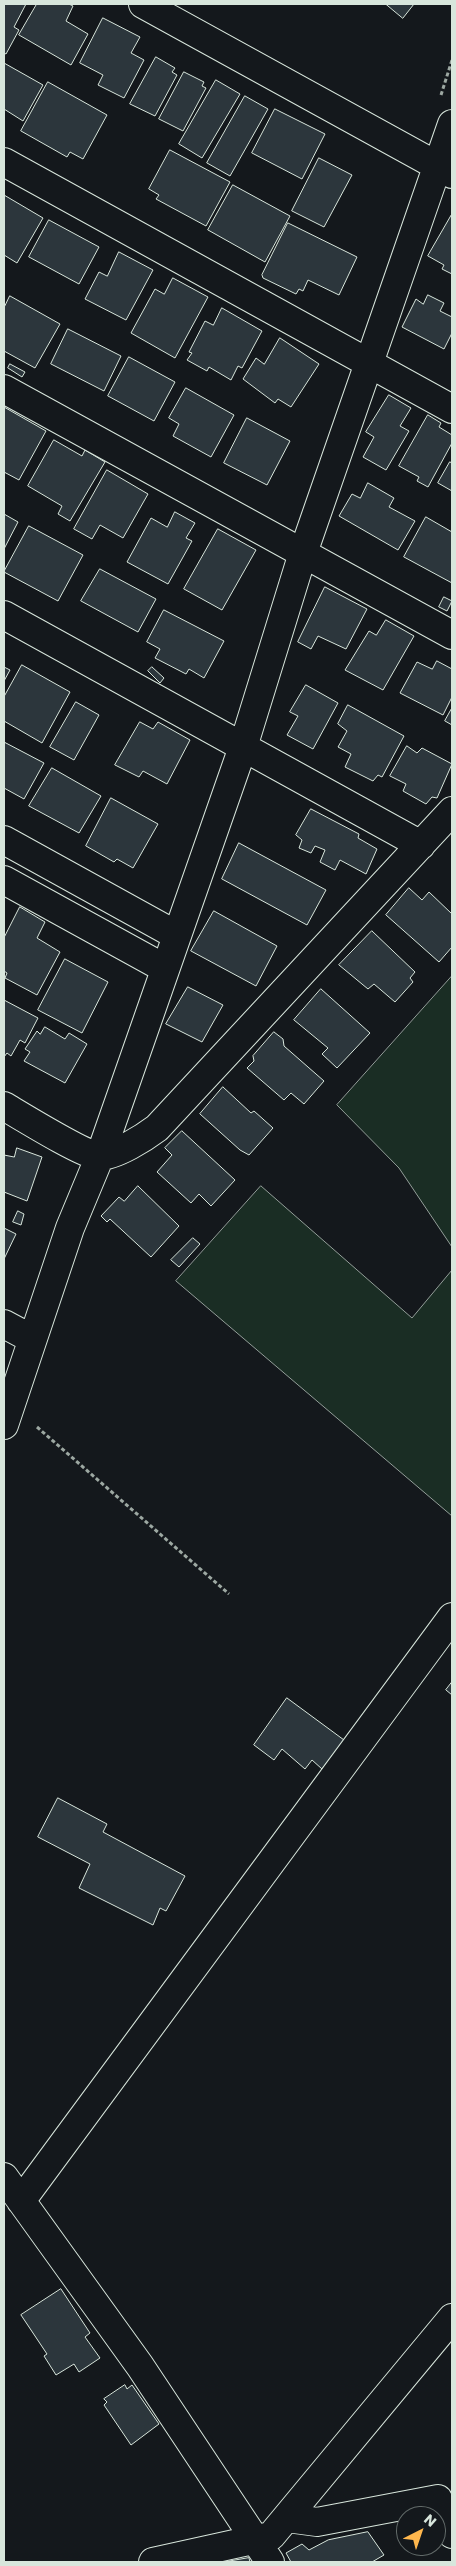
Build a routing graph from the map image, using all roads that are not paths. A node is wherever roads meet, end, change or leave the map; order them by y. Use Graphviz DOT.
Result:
graph roads {
  1 [pos="143,4"];
  2 [pos="452,124"];
  3 [pos="4,162"];
  4 [pos="445,170"];
  5 [pos="370,363"];
  6 [pos="4,389"];
  7 [pos="452,409"];
  8 [pos="304,553"];
  9 [pos="4,615"];
  10 [pos="452,635"];
  11 [pos="243,747"];
  12 [pos="452,811"];
  13 [pos="4,840"];
  14 [pos="421,845"];
  15 [pos="4,880"];
  16 [pos="176,935"];
  17 [pos="164,968"];
  18 [pos="4,1106"];
  19 [pos="100,1156"];
  20 [pos="4,1324"];
  21 [pos="32,1339"];
  22 [pos="6,1417"];
  23 [pos="452,1617"];
  24 [pos="4,2177"];
  25 [pos="21,2201"];
  26 [pos="452,2318"];
  27 [pos="286,2518"];
  28 [pos="452,2534"];
  29 [pos="254,2538"];
  30 [pos="153,2562"];
  31 [pos="270,2562"];
  1 -- 4 [label="street"];
  2 -- 4 [label="street"];
  3 -- 5 [label="street"];
  4 -- 5 [label="street"];
  5 -- 7 [label="street"];
  5 -- 8 [label="street"];
  6 -- 8 [label="street"];
  8 -- 10 [label="street"];
  8 -- 11 [label="street"];
  9 -- 11 [label="street"];
  11 -- 14 [label="street"];
  11 -- 16 [label="street"];
  12 -- 14 [label="street"];
  13 -- 16 [label="street"];
  14 -- 19 [label="street"];
  15 -- 17 [label="street"];
  16 -- 17 [label="street"];
  17 -- 19 [label="street"];
  18 -- 19 [label="street"];
  19 -- 21 [label="street"];
  20 -- 21 [label="street"];
  21 -- 22 [label="street"];
  23 -- 25 [label="street"];
  24 -- 25 [label="street"];
  25 -- 29 [label="street"];
  26 -- 27 [label="street"];
  27 -- 28 [label="street"];
  27 -- 29 [label="street"];
  29 -- 30 [label="street"];
  29 -- 31 [label="street"];
}
